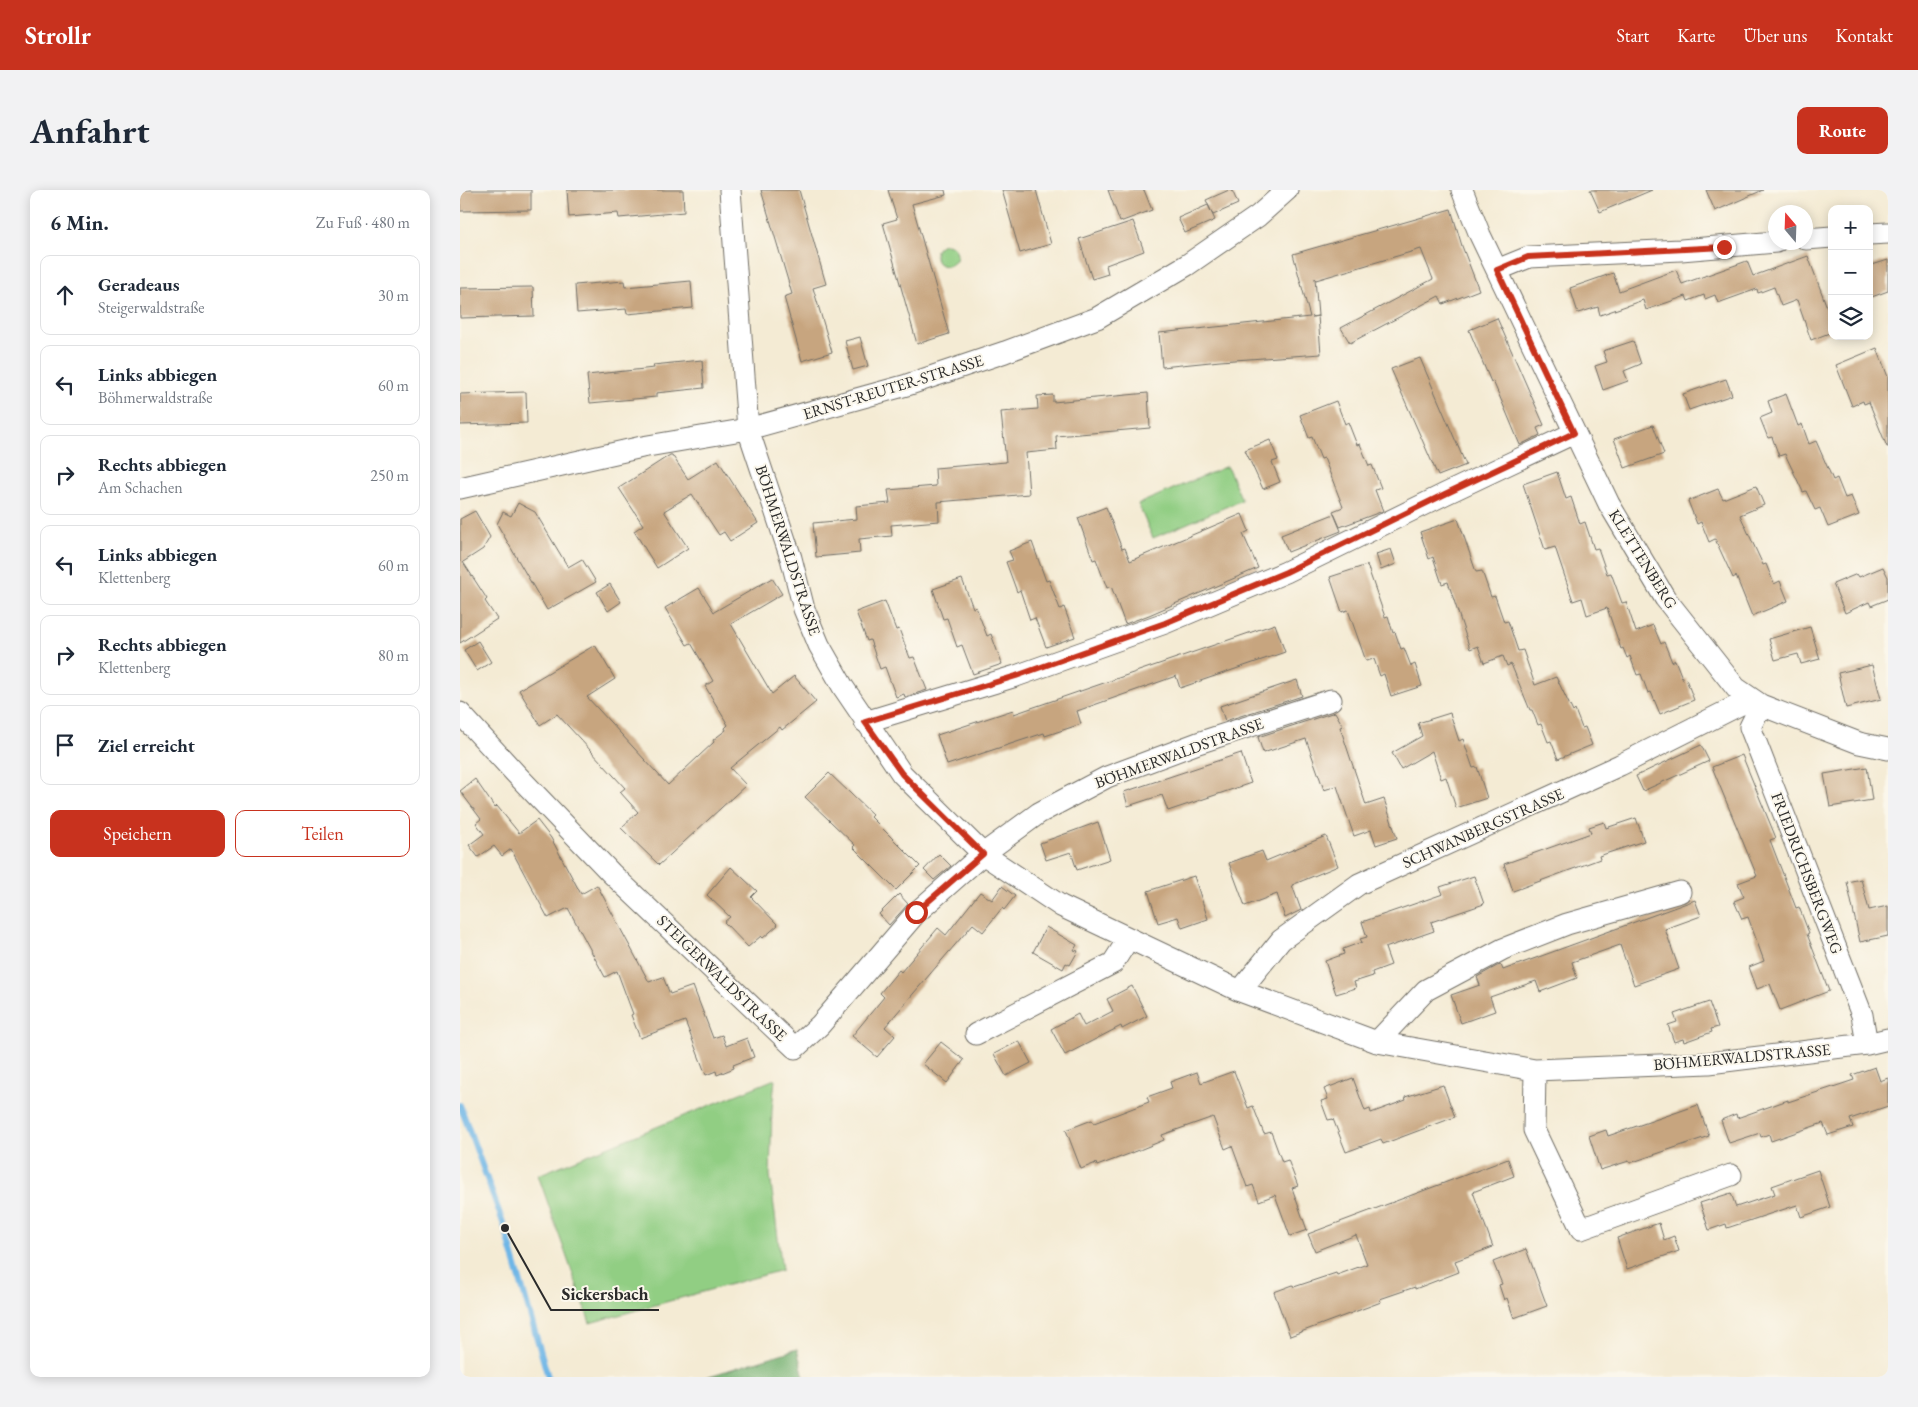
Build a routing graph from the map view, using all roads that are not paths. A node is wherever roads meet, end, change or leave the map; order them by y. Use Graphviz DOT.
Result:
graph roads {
  1 [pos="730,190"];
  2 [pos="1287,190"];
  3 [pos="1462,190"];
  4 [pos="1888,233"];
  5 [pos="1873,234"];
  6 [pos="1828,237"];
  7 [pos="1813,239"];
  8 [pos="1768,243"];
  9 [pos="1497,270"];
  10 [pos="748,429"];
  11 [pos="1574,433"];
  12 [pos="460,488"];
  13 [pos="1332,700"];
  14 [pos="1756,702"];
  15 [pos="460,713"];
  16 [pos="865,722"];
  17 [pos="1888,749"];
  18 [pos="983,854"];
  19 [pos="1680,892"];
  20 [pos="1129,938"];
  21 [pos="1240,991"];
  22 [pos="976,1034"];
  23 [pos="1888,1040"];
  24 [pos="1377,1042"];
  25 [pos="1867,1044"];
  26 [pos="1535,1070"];
  27 [pos="1731,1175"];
  1 -- 10 [label="street, BÖHMERWALDSTRASSE"];
  2 -- 10 [label="street, ERNST-REUTER-STRASSE"];
  3 -- 9 [label="street, KLETTENBERG"];
  4 -- 5 [label="street"];
  6 -- 7 [label="street"];
  8 -- 9 [label="street"];
  9 -- 11 [label="street, KLETTENBERG"];
  10 -- 12 [label="street, ERNST-REUTER-STRASSE"];
  10 -- 16 [label="street, BÖHMERWALDSTRASSE"];
  11 -- 14 [label="street, KLETTENBERG"];
  11 -- 16 [label="street"];
  13 -- 18 [label="street, BÖHMERWALDSTRASSE"];
  14 -- 17 [label="street, KLETTENBERG"];
  14 -- 21 [label="street, SCHWANBERGSTRASSE"];
  14 -- 25 [label="street, FRIEDRICHSBERGWEG"];
  15 -- 18 [label="street, STEIGERWALDSTRASSE"];
  16 -- 18 [label="street, BÖHMERWALDSTRASSE"];
  18 -- 20 [label="street, BÖHMERWALDSTRASSE"];
  19 -- 24 [label="street"];
  20 -- 21 [label="street, BÖHMERWALDSTRASSE"];
  20 -- 22 [label="street"];
  21 -- 24 [label="street, BÖHMERWALDSTRASSE"];
  23 -- 25 [label="street, BÖHMERWALDSTRASSE"];
  24 -- 26 [label="street, BÖHMERWALDSTRASSE"];
  25 -- 26 [label="street, BÖHMERWALDSTRASSE"];
  26 -- 27 [label="street"];
}
